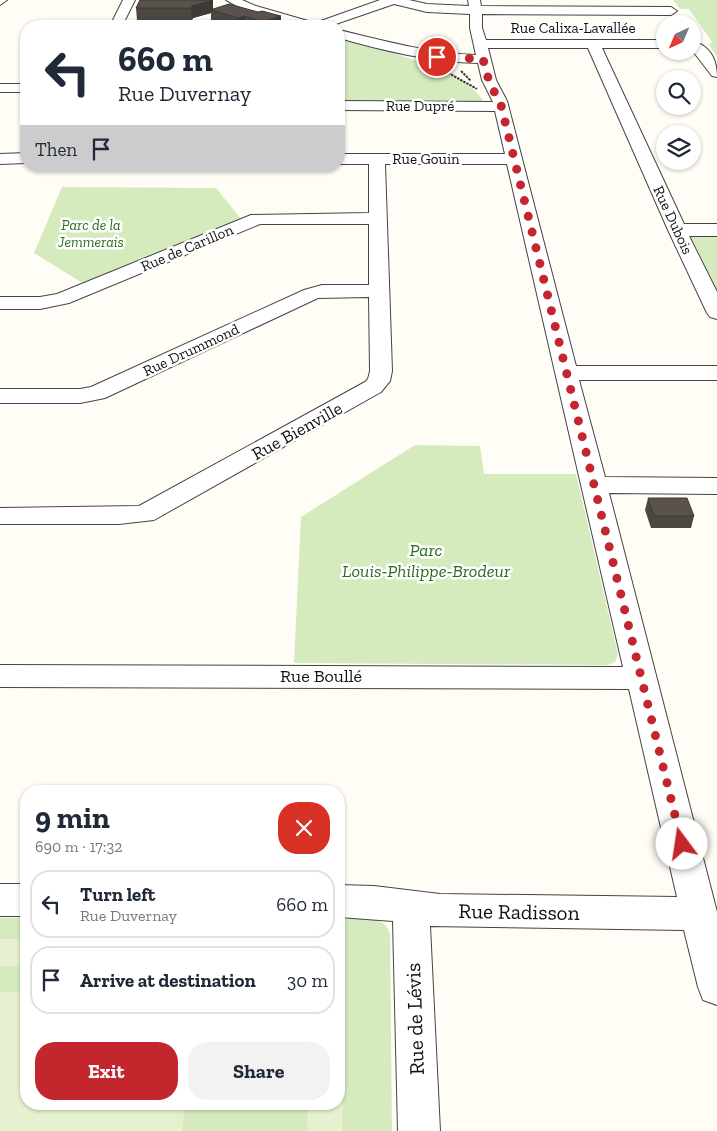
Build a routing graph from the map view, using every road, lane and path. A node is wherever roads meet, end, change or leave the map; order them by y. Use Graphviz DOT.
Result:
graph roads {
  1 [pos="129,0"];
  2 [pos="235,0"];
  3 [pos="267,0"];
  4 [pos="393,0"];
  5 [pos="475,5"];
  6 [pos="570,5"];
  7 [pos="667,5"];
  8 [pos="119,20"];
  9 [pos="291,20"];
  10 [pos="315,20"];
  11 [pos="345,22"];
  12 [pos="345,30"];
  13 [pos="480,44"];
  14 [pos="593,44"];
  15 [pos="656,44"];
  16 [pos="701,49"];
  17 [pos="483,59"];
  18 [pos="457,67"];
  19 [pos="443,70"];
  20 [pos="717,73"];
  21 [pos="470,81"];
  22 [pos="476,81"];
  23 [pos="465,82"];
  24 [pos="0,88"];
  25 [pos="20,88"];
  26 [pos="480,90"];
  27 [pos="345,106"];
  28 [pos="500,107"];
  29 [pos="20,158"];
  30 [pos="0,159"];
  31 [pos="345,159"];
  32 [pos="377,159"];
  33 [pos="514,159"];
  34 [pos="378,218"];
  35 [pos="677,230"];
  36 [pos="717,230"];
  37 [pos="379,292"];
  38 [pos="0,303"];
  39 [pos="717,313"];
  40 [pos="566,373"];
  41 [pos="717,373"];
  42 [pos="0,396"];
  43 [pos="595,485"];
  44 [pos="717,486"];
  45 [pos="0,516"];
  46 [pos="0,676"];
  47 [pos="641,678"];
  48 [pos="0,900"];
  49 [pos="20,900"];
  50 [pos="345,901"];
  51 [pos="411,906"];
  52 [pos="699,914"];
  53 [pos="717,987"];
  54 [pos="419,1131"];
  1 -- 8 [label="street"];
  2 -- 9 [label="street"];
  3 -- 10 [label="street"];
  4 -- 5 [label="street"];
  4 -- 11 [label="street"];
  5 -- 6 [label="street"];
  5 -- 13 [label="street"];
  6 -- 7 [label="street"];
  12 -- 17 [label="street"];
  13 -- 14 [label="street, Rue Calixa-Lavallée"];
  13 -- 17 [label="street"];
  14 -- 15 [label="street, Rue Calixa-Lavallée"];
  14 -- 35 [label="street, Rue Dubois"];
  16 -- 20 [label="street"];
  17 -- 28 [label="street"];
  18 -- 21 [label="path"];
  19 -- 23 [label="path"];
  21 -- 22 [label="path"];
  21 -- 23 [label="path"];
  23 -- 26 [label="path"];
  24 -- 25 [label="street"];
  27 -- 28 [label="street, Rue Dupré"];
  28 -- 33 [label="street"];
  29 -- 30 [label="street"];
  31 -- 32 [label="street, Rue Gouin"];
  32 -- 33 [label="street, Rue Gouin"];
  32 -- 34 [label="street, Rue Bienville"];
  33 -- 40 [label="street"];
  34 -- 37 [label="street, Rue Bienville"];
  34 -- 38 [label="street, Rue de Carillon"];
  35 -- 36 [label="street"];
  35 -- 39 [label="street, Rue Dubois"];
  37 -- 42 [label="street, Rue Drummond"];
  37 -- 45 [label="street, Rue Bienville"];
  40 -- 41 [label="street"];
  40 -- 43 [label="street"];
  43 -- 44 [label="street"];
  43 -- 47 [label="street"];
  46 -- 47 [label="street, Rue Boullé"];
  47 -- 52 [label="street"];
  48 -- 49 [label="street"];
  50 -- 51 [label="street, Rue Radisson"];
  51 -- 52 [label="street, Rue Radisson"];
  51 -- 54 [label="street, Rue de Lévis"];
  52 -- 53 [label="street"];
}
